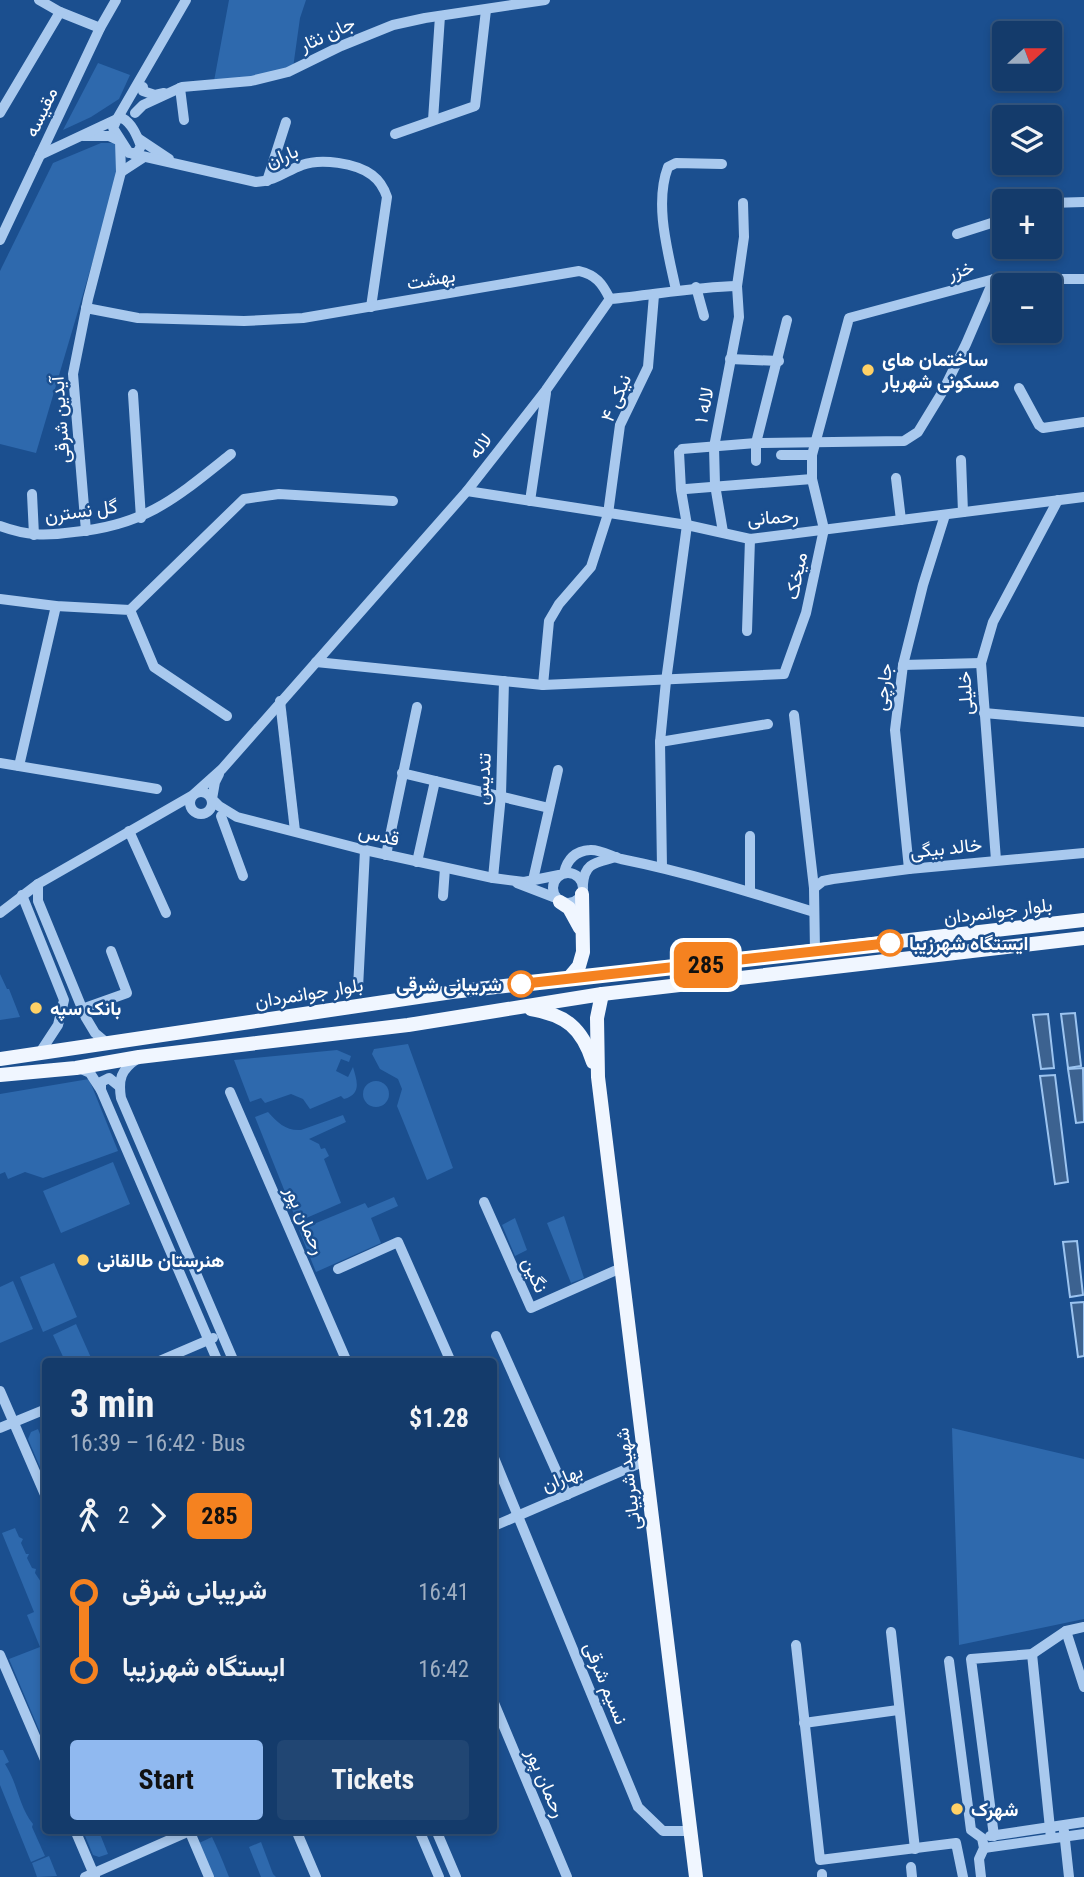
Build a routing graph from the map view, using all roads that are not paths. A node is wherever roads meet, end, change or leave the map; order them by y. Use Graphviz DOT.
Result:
graph roads {
  1 [pos="39,0"];
  2 [pos="116,0"];
  3 [pos="186,0"];
  4 [pos="473,0"];
  5 [pos="545,0"];
  6 [pos="486,10"];
  7 [pos="60,12"];
  8 [pos="472,12"];
  9 [pos="440,16"];
  10 [pos="100,27"];
  11 [pos="145,74"];
  12 [pos="143,87"];
  13 [pos="180,88"];
  14 [pos="167,93"];
  15 [pos="0,113"];
  16 [pos="135,113"];
  17 [pos="117,119"];
  18 [pos="184,120"];
  19 [pos="433,120"];
  20 [pos="286,122"];
  21 [pos="130,125"];
  22 [pos="395,134"];
  23 [pos="83,136"];
  24 [pos="139,139"];
  25 [pos="120,141"];
  26 [pos="40,155"];
  27 [pos="139,156"];
  28 [pos="177,164"];
  29 [pos="722,164"];
  30 [pos="121,172"];
  31 [pos="267,181"];
  32 [pos="743,202"];
  33 [pos="1084,202"];
  34 [pos="1062,203"];
  35 [pos="992,223"];
  36 [pos="957,234"];
  37 [pos="0,240"];
  38 [pos="1062,279"];
  39 [pos="1084,279"];
  40 [pos="992,280"];
  41 [pos="992,284"];
  42 [pos="737,286"];
  43 [pos="696,287"];
  44 [pos="676,290"];
  45 [pos="654,295"];
  46 [pos="610,299"];
  47 [pos="86,307"];
  48 [pos="371,307"];
  49 [pos="704,316"];
  50 [pos="849,318"];
  51 [pos="787,320"];
  52 [pos="730,359"];
  53 [pos="779,361"];
  54 [pos="1019,388"];
  55 [pos="547,390"];
  56 [pos="133,394"];
  57 [pos="1084,422"];
  58 [pos="817,442"];
  59 [pos="756,443"];
  60 [pos="713,447"];
  61 [pos="231,454"];
  62 [pos="780,455"];
  63 [pos="812,455"];
  64 [pos="961,460"];
  65 [pos="756,461"];
  66 [pos="896,478"];
  67 [pos="812,479"];
  68 [pos="715,485"];
  69 [pos="686,489"];
  70 [pos="467,491"];
  71 [pos="32,494"];
  72 [pos="1084,497"];
  73 [pos="530,500"];
  74 [pos="1058,500"];
  75 [pos="393,501"];
  76 [pos="963,512"];
  77 [pos="608,514"];
  78 [pos="945,514"];
  79 [pos="141,518"];
  80 [pos="901,520"];
  81 [pos="687,525"];
  82 [pos="0,526"];
  83 [pos="824,530"];
  84 [pos="86,531"];
  85 [pos="723,532"];
  86 [pos="34,535"];
  87 [pos="750,539"];
  88 [pos="0,599"];
  89 [pos="56,606"];
  90 [pos="130,610"];
  91 [pos="747,631"];
  92 [pos="316,662"];
  93 [pos="981,663"];
  94 [pos="903,665"];
  95 [pos="504,681"];
  96 [pos="666,681"];
  97 [pos="543,685"];
  98 [pos="280,701"];
  99 [pos="417,707"];
  100 [pos="984,713"];
  101 [pos="794,715"];
  102 [pos="227,716"];
  103 [pos="1084,722"];
  104 [pos="768,724"];
  105 [pos="660,742"];
  106 [pos="0,763"];
  107 [pos="19,766"];
  108 [pos="222,769"];
  109 [pos="558,770"];
  110 [pos="402,773"];
  111 [pos="435,781"];
  112 [pos="157,789"];
  113 [pos="194,795"];
  114 [pos="501,795"];
  115 [pos="212,799"];
  116 [pos="549,808"];
  117 [pos="163,814"];
  118 [pos="200,814"];
  119 [pos="221,817"];
  120 [pos="237,817"];
  121 [pos="129,831"];
  122 [pos="295,831"];
  123 [pos="750,836"];
  124 [pos="366,850"];
  125 [pos="1084,853"];
  126 [pos="386,855"];
  127 [pos="616,858"];
  128 [pos="996,860"];
  129 [pos="417,862"];
  130 [pos="662,867"];
  131 [pos="445,868"];
  132 [pos="909,869"];
  133 [pos="561,874"];
  134 [pos="243,876"];
  135 [pos="493,878"];
  136 [pos="533,880"];
  137 [pos="514,882"];
  138 [pos="38,884"];
  139 [pos="814,888"];
  140 [pos="582,889"];
  141 [pos="750,892"];
  142 [pos="22,895"];
  143 [pos="443,896"];
  144 [pos="558,900"];
  145 [pos="814,912"];
  146 [pos="0,913"];
  147 [pos="166,913"];
  148 [pos="1084,920"];
  149 [pos="583,932"];
  150 [pos="1084,939"];
  151 [pos="111,951"];
  152 [pos="583,952"];
  153 [pos="815,952"];
  154 [pos="605,976"];
  155 [pos="568,979"];
  156 [pos="358,988"];
  157 [pos="452,992"];
  158 [pos="602,993"];
  159 [pos="401,999"];
  160 [pos="517,1007"];
  161 [pos="82,1009"];
  162 [pos="455,1018"];
  163 [pos="408,1025"];
  164 [pos="108,1044"];
  165 [pos="39,1054"];
  166 [pos="139,1057"];
  167 [pos="0,1059"];
  168 [pos="76,1068"];
  169 [pos="0,1075"];
  170 [pos="598,1077"];
  171 [pos="119,1086"];
  172 [pos="101,1090"];
  173 [pos="230,1092"];
  174 [pos="162,1193"];
  175 [pos="148,1199"];
  176 [pos="484,1202"];
  177 [pos="621,1268"];
  178 [pos="338,1269"];
  179 [pos="222,1334"];
  180 [pos="496,1336"];
  181 [pos="209,1339"];
  182 [pos="165,1358"];
  183 [pos="216,1358"];
  184 [pos="232,1358"];
  185 [pos="345,1358"];
  186 [pos="449,1358"];
  187 [pos="0,1391"];
  188 [pos="42,1411"];
  189 [pos="13,1422"];
  190 [pos="0,1428"];
  191 [pos="645,1461"];
  192 [pos="497,1465"];
  193 [pos="42,1488"];
  194 [pos="567,1494"];
  195 [pos="519,1516"];
  196 [pos="497,1525"];
  197 [pos="1084,1627"];
  198 [pos="1066,1631"];
  199 [pos="891,1632"];
  200 [pos="796,1645"];
  201 [pos="1032,1654"];
  202 [pos="0,1655"];
  203 [pos="948,1661"];
  204 [pos="1084,1688"];
  205 [pos="497,1710"];
  206 [pos="898,1710"];
  207 [pos="804,1723"];
  208 [pos="42,1753"];
  209 [pos="1084,1822"];
  210 [pos="1065,1831"];
  211 [pos="690,1832"];
  212 [pos="1051,1833"];
  213 [pos="76,1834"];
  214 [pos="183,1834"];
  215 [pos="191,1834"];
  216 [pos="298,1834"];
  217 [pos="421,1834"];
  218 [pos="438,1834"];
  219 [pos="1084,1834"];
  220 [pos="994,1836"];
  221 [pos="983,1843"];
  222 [pos="915,1849"];
  223 [pos="91,1876"];
  224 [pos="209,1877"];
  225 [pos="317,1877"];
  226 [pos="439,1877"];
  227 [pos="456,1877"];
  228 [pos="567,1877"];
  229 [pos="696,1877"];
  230 [pos="963,1877"];
  231 [pos="981,1877"];
  232 [pos="1069,1877"];
  1 -- 7 [label="street"];
  2 -- 10 [label="street, مقیسه"];
  3 -- 11 [label="street"];
  4 -- 8 [label="street"];
  5 -- 6 [label="street, جان نثار"];
  6 -- 8 [label="street, جان نثار"];
  6 -- 19 [label="street"];
  7 -- 10 [label="street"];
  7 -- 15 [label="street"];
  8 -- 9 [label="street, جان نثار"];
  9 -- 13 [label="street, جان نثار"];
  9 -- 19 [label="street"];
  10 -- 26 [label="street, مقیسه"];
  11 -- 12 [label="street"];
  11 -- 17 [label="street"];
  12 -- 14 [label="street"];
  12 -- 16 [label="street"];
  13 -- 14 [label="street, جان نثار"];
  13 -- 18 [label="street"];
  14 -- 16 [label="street, جان نثار"];
  16 -- 21 [label="street"];
  17 -- 21 [label="street"];
  17 -- 23 [label="street"];
  17 -- 25 [label="street, آیدین شرقی"];
  19 -- 22 [label="street"];
  20 -- 31 [label="street"];
  21 -- 24 [label="street"];
  23 -- 25 [label="street"];
  23 -- 26 [label="street"];
  24 -- 27 [label="street"];
  24 -- 28 [label="street"];
  25 -- 27 [label="street"];
  25 -- 30 [label="street, آیدین شرقی"];
  26 -- 37 [label="street, مقیسه"];
  27 -- 28 [label="street, باران"];
  27 -- 30 [label="street"];
  28 -- 31 [label="street, باران"];
  29 -- 44 [label="street"];
  30 -- 47 [label="street, آیدین شرقی"];
  31 -- 48 [label="street, باران"];
  32 -- 42 [label="street, لاله ۱"];
  33 -- 34 [label="street"];
  35 -- 36 [label="street"];
  38 -- 39 [label="street, خزر"];
  40 -- 50 [label="street, خزر"];
  41 -- 58 [label="street"];
  42 -- 43 [label="street"];
  42 -- 52 [label="street, لاله ۱"];
  43 -- 44 [label="street"];
  43 -- 49 [label="street"];
  44 -- 45 [label="street"];
  45 -- 46 [label="street"];
  45 -- 77 [label="street, نیکی ۴"];
  46 -- 48 [label="street, بهشت"];
  46 -- 55 [label="street, لاله"];
  47 -- 48 [label="street, بهشت"];
  47 -- 84 [label="street, آیدین شرقی"];
  50 -- 58 [label="street, میخک"];
  51 -- 53 [label="street"];
  52 -- 53 [label="street"];
  52 -- 60 [label="street, لاله ۱"];
  53 -- 59 [label="street"];
  54 -- 57 [label="street"];
  55 -- 70 [label="street, لاله"];
  55 -- 73 [label="street"];
  56 -- 79 [label="street"];
  58 -- 59 [label="street"];
  58 -- 63 [label="street, میخک"];
  59 -- 60 [label="street"];
  59 -- 65 [label="street"];
  60 -- 68 [label="street, لاله ۱"];
  60 -- 81 [label="street"];
  61 -- 79 [label="street, گل نسترن"];
  62 -- 63 [label="street"];
  63 -- 67 [label="street, میخک"];
  64 -- 76 [label="street"];
  66 -- 80 [label="street"];
  67 -- 68 [label="street"];
  67 -- 83 [label="street, میخک"];
  68 -- 69 [label="street"];
  68 -- 85 [label="street, لاله ۱"];
  70 -- 73 [label="street, رحمانی"];
  70 -- 92 [label="street, لاله"];
  71 -- 86 [label="street"];
  72 -- 74 [label="street, رحمانی"];
  73 -- 77 [label="street, رحمانی"];
  74 -- 76 [label="street, رحمانی"];
  74 -- 93 [label="street, خلیلی"];
  75 -- 90 [label="street"];
  76 -- 78 [label="street, رحمانی"];
  77 -- 81 [label="street, رحمانی"];
  77 -- 97 [label="street, نیکی ۴"];
  78 -- 80 [label="street, رحمانی"];
  78 -- 94 [label="street, جارچی"];
  79 -- 84 [label="street, گل نسترن"];
  80 -- 83 [label="street, رحمانی"];
  81 -- 85 [label="street, رحمانی"];
  81 -- 96 [label="street"];
  82 -- 86 [label="street, گل نسترن"];
  83 -- 87 [label="street, رحمانی"];
  83 -- 96 [label="street, میخک"];
  84 -- 86 [label="street, گل نسترن"];
  85 -- 87 [label="street, رحمانی"];
  87 -- 91 [label="street"];
  88 -- 89 [label="street"];
  89 -- 90 [label="street"];
  89 -- 107 [label="street"];
  90 -- 102 [label="street"];
  92 -- 95 [label="street"];
  92 -- 98 [label="street, لاله"];
  93 -- 94 [label="street"];
  93 -- 100 [label="street, خلیلی"];
  94 -- 132 [label="street, جارچی"];
  95 -- 97 [label="street"];
  95 -- 114 [label="street, تندیس"];
  96 -- 97 [label="street"];
  96 -- 105 [label="street"];
  98 -- 108 [label="street, لاله"];
  98 -- 122 [label="street"];
  99 -- 110 [label="street"];
  100 -- 103 [label="street"];
  100 -- 128 [label="street, خلیلی"];
  101 -- 139 [label="street"];
  104 -- 105 [label="street"];
  105 -- 130 [label="street"];
  106 -- 107 [label="street"];
  107 -- 112 [label="street"];
  108 -- 113 [label="street, لاله"];
  108 -- 115 [label="street"];
  109 -- 116 [label="street"];
  110 -- 111 [label="street"];
  110 -- 126 [label="street"];
  111 -- 114 [label="street"];
  111 -- 129 [label="street"];
  113 -- 115 [label="street"];
  113 -- 117 [label="street, لاله"];
  113 -- 118 [label="street"];
  114 -- 116 [label="street"];
  114 -- 135 [label="street, تندیس"];
  115 -- 118 [label="street"];
  115 -- 120 [label="street, قدس"];
  116 -- 136 [label="street"];
  117 -- 118 [label="street, قدس"];
  117 -- 121 [label="street"];
  118 -- 119 [label="street, قدس"];
  119 -- 120 [label="street, قدس"];
  119 -- 134 [label="street"];
  120 -- 122 [label="street, قدس"];
  121 -- 138 [label="street"];
  121 -- 147 [label="street"];
  122 -- 124 [label="street, قدس"];
  123 -- 141 [label="street"];
  124 -- 126 [label="street, قدس"];
  124 -- 156 [label="street"];
  125 -- 128 [label="street, خالد بیگی"];
  126 -- 129 [label="street, قدس"];
  127 -- 130 [label="street"];
  127 -- 133 [label="street"];
  127 -- 140 [label="street"];
  128 -- 132 [label="street, خالد بیگی"];
  129 -- 131 [label="street, قدس"];
  130 -- 141 [label="street"];
  131 -- 135 [label="street, قدس"];
  131 -- 143 [label="street"];
  132 -- 139 [label="street, خالد بیگی"];
  133 -- 136 [label="street, قدس"];
  133 -- 140 [label="street"];
  133 -- 144 [label="street"];
  135 -- 137 [label="street, قدس"];
  136 -- 137 [label="street, قدس"];
  137 -- 144 [label="street, قدس"];
  138 -- 142 [label="street"];
  138 -- 161 [label="street"];
  139 -- 145 [label="street"];
  140 -- 144 [label="street"];
  140 -- 149 [label="main road"];
  141 -- 145 [label="street"];
  142 -- 146 [label="street"];
  142 -- 165 [label="street"];
  144 -- 149 [label="main road"];
  145 -- 153 [label="street"];
  148 -- 153 [label="main road, بلوار جوانمردان"];
  149 -- 152 [label="main road"];
  150 -- 158 [label="main road, بلوار جوانمردان"];
  151 -- 161 [label="street"];
  152 -- 154 [label="main road"];
  152 -- 155 [label="main road"];
  153 -- 154 [label="main road, بلوار جوانمردان"];
  154 -- 155 [label="main road, بلوار جوانمردان"];
  155 -- 157 [label="main road, بلوار جوانمردان"];
  157 -- 159 [label="main road, بلوار جوانمردان"];
  157 -- 162 [label="main road"];
  158 -- 160 [label="main road, بلوار جوانمردان"];
  158 -- 170 [label="main road, شهید شربیانی"];
  159 -- 163 [label="main road"];
  159 -- 164 [label="main road, بلوار جوانمردان"];
  160 -- 162 [label="main road, بلوار جوانمردان"];
  160 -- 170 [label="main road, شهید شربیانی"];
  161 -- 164 [label="street"];
  162 -- 163 [label="main road, بلوار جوانمردان"];
  163 -- 166 [label="main road, بلوار جوانمردان"];
  164 -- 165 [label="main road, بلوار جوانمردان"];
  165 -- 167 [label="main road, بلوار جوانمردان"];
  166 -- 168 [label="main road, بلوار جوانمردان"];
  166 -- 171 [label="street"];
  168 -- 169 [label="main road, بلوار جوانمردان"];
  168 -- 172 [label="street"];
  170 -- 177 [label="main road, شهید شربیانی"];
  171 -- 172 [label="street"];
  171 -- 174 [label="street"];
  172 -- 175 [label="street"];
  173 -- 185 [label="street, رحمان پور"];
  174 -- 175 [label="street"];
  174 -- 179 [label="street"];
  175 -- 181 [label="street"];
  176 -- 177 [label="street, نگین"];
  177 -- 191 [label="main road, شهید شربیانی"];
  178 -- 186 [label="street"];
  179 -- 181 [label="street"];
  179 -- 184 [label="street"];
  180 -- 194 [label="street"];
  181 -- 182 [label="street"];
  181 -- 183 [label="street"];
  187 -- 189 [label="street"];
  188 -- 189 [label="street"];
  189 -- 190 [label="street"];
  189 -- 193 [label="street"];
  191 -- 194 [label="street, بهاران"];
  191 -- 211 [label="main road, شهید شربیانی"];
  192 -- 195 [label="street, نسیم شرقی"];
  194 -- 195 [label="street, بهاران"];
  195 -- 196 [label="street, بهاران"];
  195 -- 211 [label="street, نسیم شرقی"];
  197 -- 198 [label="street"];
  198 -- 201 [label="street"];
  198 -- 204 [label="street"];
  199 -- 206 [label="street"];
  200 -- 207 [label="street"];
  201 -- 212 [label="street"];
  201 -- 220 [label="street"];
  202 -- 208 [label="street"];
  203 -- 221 [label="street"];
  205 -- 228 [label="street, رحمان پور"];
  206 -- 207 [label="street"];
  206 -- 222 [label="street"];
  207 -- 222 [label="street"];
  209 -- 210 [label="street"];
  210 -- 212 [label="street"];
  210 -- 219 [label="street"];
  210 -- 232 [label="street"];
  211 -- 229 [label="main road, شهید شربیانی"];
  212 -- 220 [label="street"];
  212 -- 221 [label="street"];
  213 -- 223 [label="street"];
  214 -- 223 [label="street"];
  215 -- 224 [label="street"];
  216 -- 225 [label="street"];
  217 -- 226 [label="street"];
  218 -- 227 [label="street"];
  220 -- 221 [label="street"];
  221 -- 231 [label="street"];
  222 -- 230 [label="street"];
}
